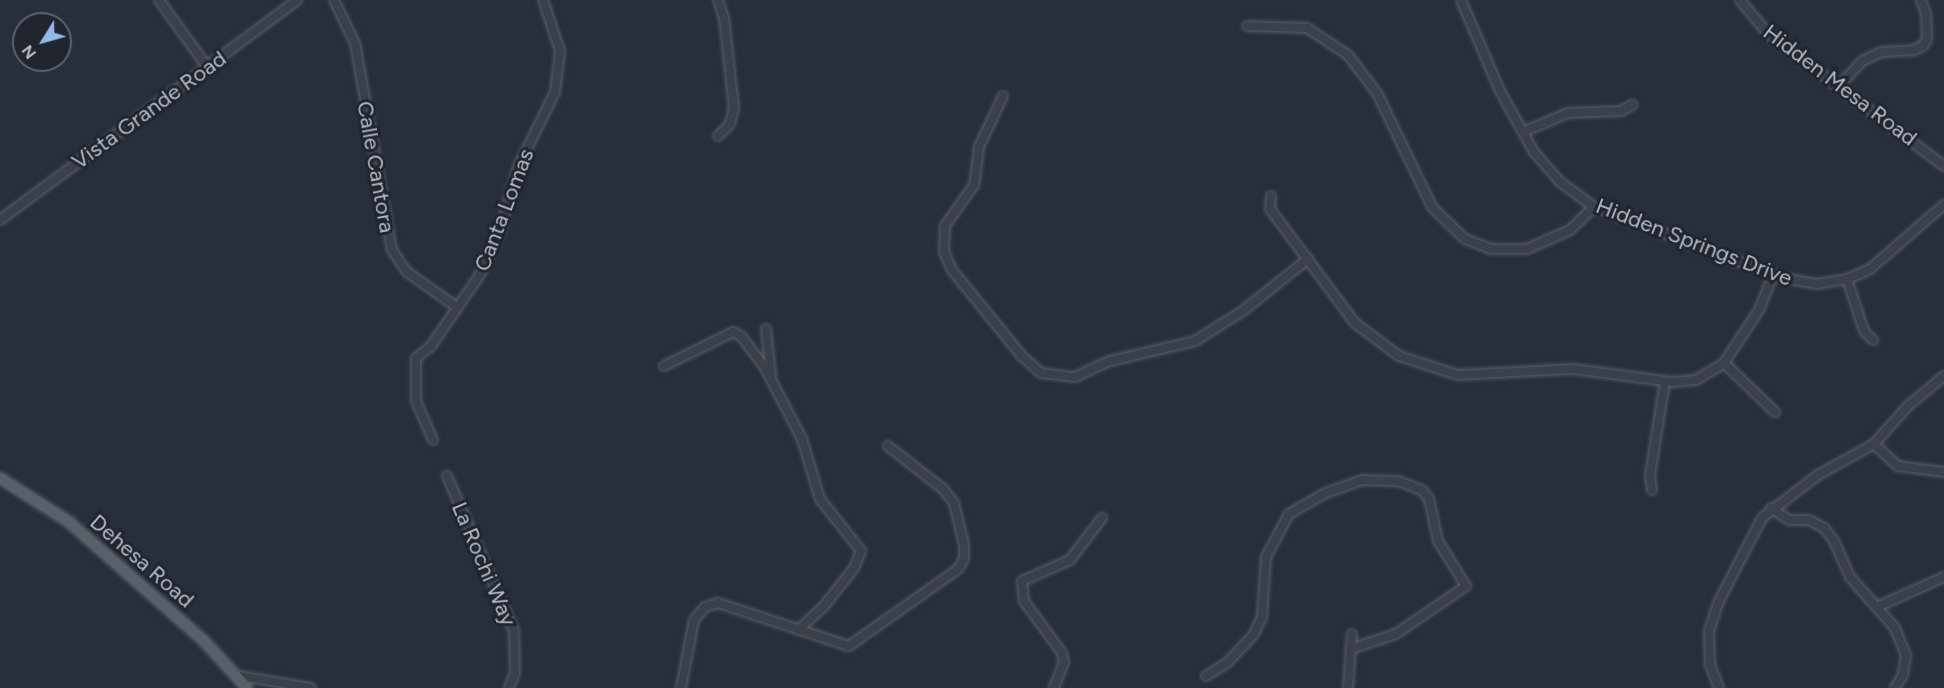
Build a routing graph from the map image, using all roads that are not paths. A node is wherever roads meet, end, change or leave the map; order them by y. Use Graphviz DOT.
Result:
graph roads {
  1 [pos="159,0"];
  2 [pos="297,0"];
  3 [pos="334,0"];
  4 [pos="543,0"];
  5 [pos="718,0"];
  6 [pos="1461,0"];
  7 [pos="1740,0"];
  8 [pos="1921,0"];
  9 [pos="1247,26"];
  10 [pos="208,68"];
  11 [pos="1839,86"];
  12 [pos="1003,96"];
  13 [pos="1632,105"];
  14 [pos="1523,132"];
  15 [pos="718,136"];
  16 [pos="1944,166"];
  17 [pos="1271,196"];
  18 [pos="1944,205"];
  19 [pos="1594,207"];
  20 [pos="0,220"];
  21 [pos="1308,260"];
  22 [pos="1773,274"];
  23 [pos="1847,279"];
  24 [pos="458,308"];
  25 [pos="766,329"];
  26 [pos="1873,340"];
  27 [pos="1724,363"];
  28 [pos="664,366"];
  29 [pos="1944,376"];
  30 [pos="1665,381"];
  31 [pos="772,383"];
  32 [pos="1775,412"];
  33 [pos="433,440"];
  34 [pos="1874,444"];
  35 [pos="888,446"];
  36 [pos="1944,472"];
  37 [pos="447,476"];
  38 [pos="0,478"];
  39 [pos="1652,490"];
  40 [pos="1771,508"];
  41 [pos="1102,518"];
  42 [pos="1942,582"];
  43 [pos="1877,607"];
  44 [pos="798,630"];
  45 [pos="1352,634"];
  46 [pos="1350,649"];
  47 [pos="235,675"];
  48 [pos="1206,676"];
  49 [pos="247,688"];
  50 [pos="311,688"];
  51 [pos="509,688"];
  52 [pos="681,688"];
  53 [pos="1054,688"];
  54 [pos="1348,688"];
  55 [pos="1719,688"];
  56 [pos="1895,688"];
  1 -- 10 [label="street"];
  2 -- 10 [label="street, Vista Grande Road"];
  3 -- 24 [label="street, Calle Cantora"];
  4 -- 24 [label="street, Canta Lomas"];
  5 -- 15 [label="street"];
  6 -- 14 [label="street, Hidden Springs Drive"];
  7 -- 11 [label="street, Hidden Mesa Road"];
  8 -- 11 [label="street"];
  9 -- 19 [label="street"];
  10 -- 20 [label="street, Vista Grande Road"];
  11 -- 16 [label="street, Hidden Mesa Road"];
  12 -- 21 [label="street"];
  13 -- 14 [label="street"];
  14 -- 19 [label="street, Hidden Springs Drive"];
  17 -- 21 [label="street"];
  18 -- 23 [label="street, Hidden Springs Drive"];
  19 -- 22 [label="street, Hidden Springs Drive"];
  21 -- 30 [label="street"];
  22 -- 23 [label="street, Hidden Springs Drive"];
  22 -- 27 [label="street"];
  23 -- 26 [label="street"];
  24 -- 33 [label="street, Canta Lomas"];
  25 -- 31 [label="street"];
  27 -- 30 [label="street"];
  27 -- 32 [label="street"];
  28 -- 31 [label="street"];
  29 -- 34 [label="street"];
  30 -- 39 [label="street"];
  31 -- 44 [label="street"];
  34 -- 36 [label="street"];
  34 -- 40 [label="street"];
  35 -- 44 [label="street"];
  37 -- 51 [label="street, La Rochi Way"];
  38 -- 47 [label="main road, Dehesa Road"];
  40 -- 43 [label="street"];
  40 -- 55 [label="street"];
  41 -- 53 [label="street"];
  42 -- 43 [label="street"];
  43 -- 56 [label="street"];
  44 -- 52 [label="street"];
  45 -- 46 [label="street"];
  46 -- 48 [label="street"];
  46 -- 54 [label="street"];
  47 -- 49 [label="main road, Dehesa Road"];
  47 -- 50 [label="street"];
}
